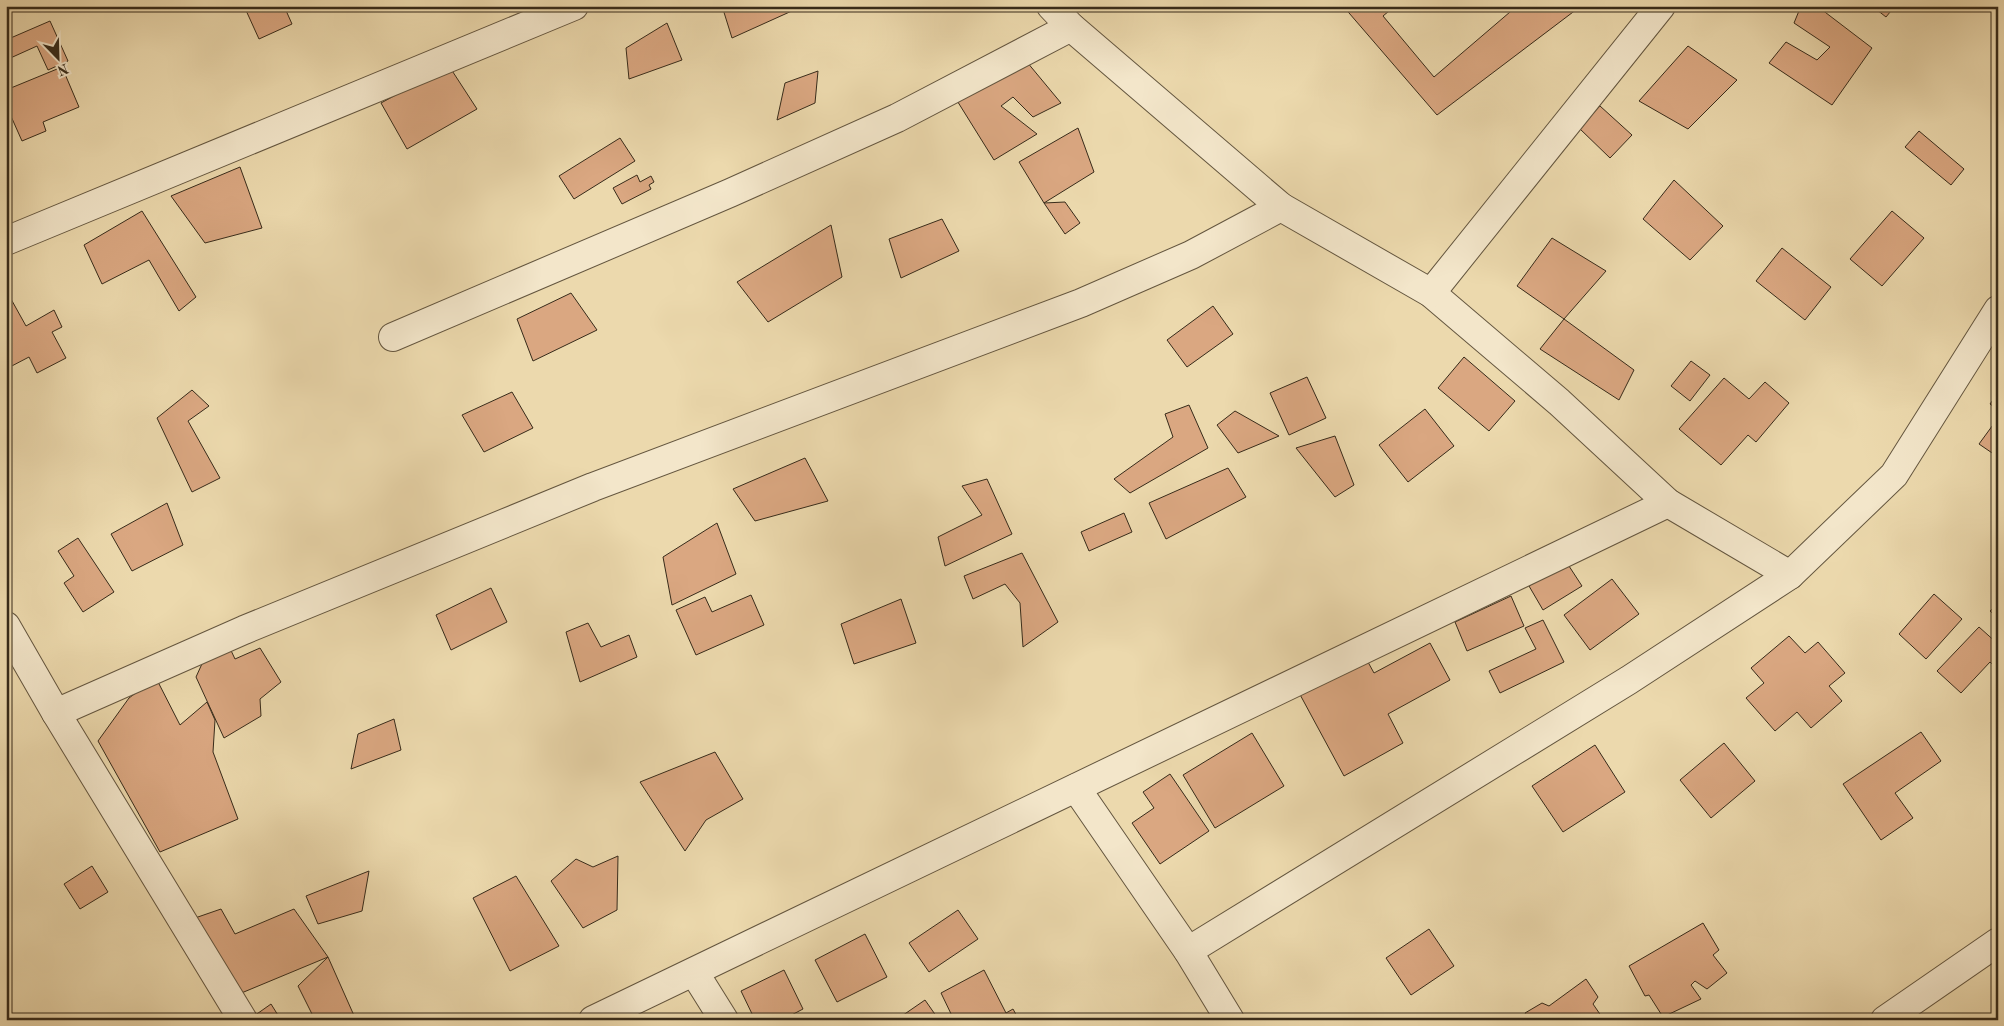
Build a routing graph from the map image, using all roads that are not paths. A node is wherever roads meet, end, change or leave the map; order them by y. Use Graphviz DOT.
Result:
graph roads {
  1 [pos="574,6"];
  2 [pos="1051,6"];
  3 [pos="1657,8"];
  4 [pos="1071,27"];
  5 [pos="1281,207"];
  6 [pos="6,241"];
  7 [pos="1431,293"];
  8 [pos="1998,310"];
  9 [pos="393,337"];
  10 [pos="1668,503"];
  11 [pos="1790,575"];
  12 [pos="6,626"];
  13 [pos="56,713"];
  14 [pos="1076,788"];
  15 [pos="1998,942"];
  16 [pos="1188,951"];
  17 [pos="694,972"];
  18 [pos="243,1020"];
  19 [pos="593,1020"];
  20 [pos="724,1020"];
  21 [pos="1230,1020"];
  22 [pos="1885,1020"];
  1 -- 6 [label="street"];
  2 -- 4 [label="street"];
  3 -- 7 [label="street"];
  4 -- 5 [label="street"];
  4 -- 9 [label="street"];
  5 -- 7 [label="street"];
  5 -- 13 [label="street"];
  7 -- 10 [label="street"];
  8 -- 11 [label="street"];
  10 -- 11 [label="street"];
  10 -- 14 [label="street"];
  11 -- 16 [label="street"];
  12 -- 13 [label="street"];
  13 -- 18 [label="street"];
  14 -- 16 [label="street"];
  14 -- 17 [label="street"];
  15 -- 22 [label="street"];
  16 -- 21 [label="street"];
  17 -- 19 [label="street"];
  17 -- 20 [label="street"];
}
